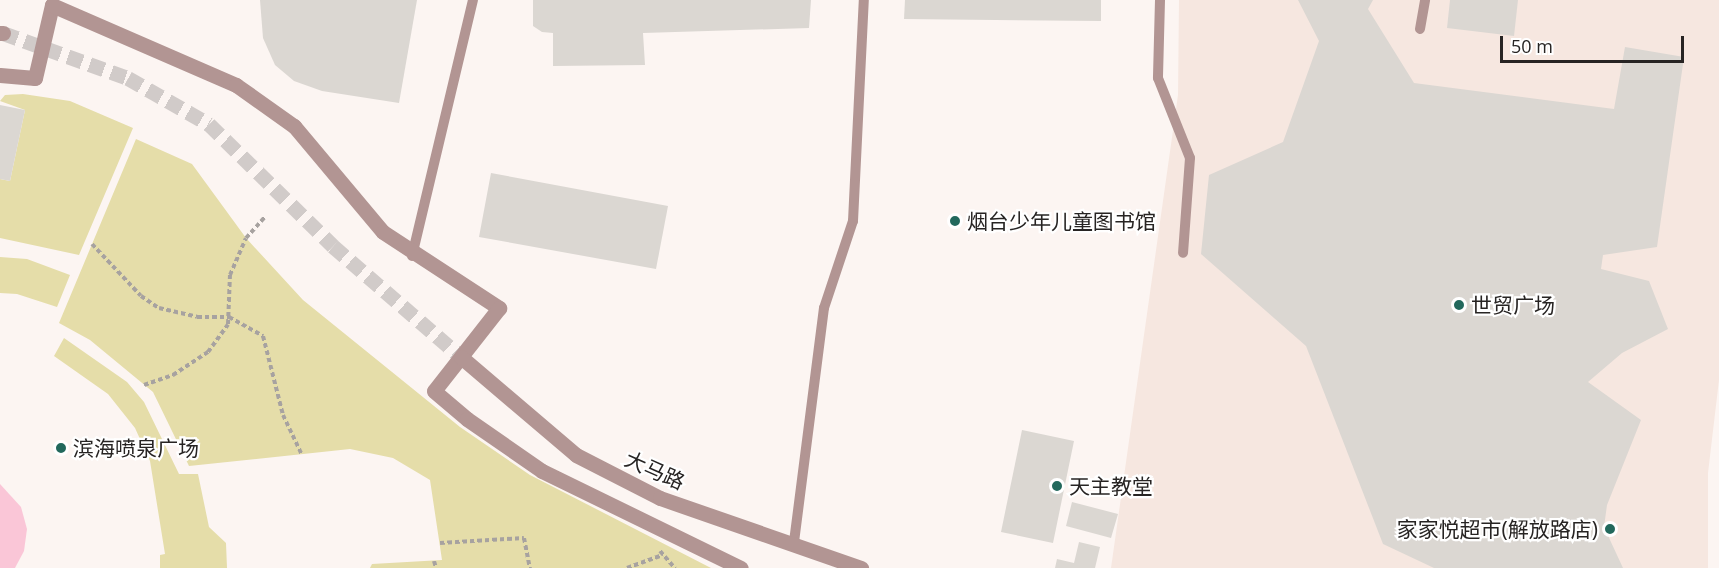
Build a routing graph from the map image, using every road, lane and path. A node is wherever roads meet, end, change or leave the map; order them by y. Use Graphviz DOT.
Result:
graph roads {
  1 [pos="473,0"];
  2 [pos="864,0"];
  3 [pos="1160,0"];
  4 [pos="1425,0"];
  5 [pos="1420,29"];
  6 [pos="0,75"];
  7 [pos="266,217"];
  8 [pos="92,244"];
  9 [pos="1183,254"];
  10 [pos="411,258"];
  11 [pos="228,316"];
  12 [pos="460,357"];
  13 [pos="144,385"];
  14 [pos="302,455"];
  15 [pos="794,542"];
  16 [pos="440,543"];
  17 [pos="663,555"];
  18 [pos="434,561"];
  19 [pos="436,568"];
  20 [pos="530,568"];
  21 [pos="627,568"];
  22 [pos="741,568"];
  23 [pos="861,568"];
  1 -- 10 [label="lane"];
  2 -- 15 [label="lane"];
  3 -- 9 [label="lane"];
  4 -- 5 [label="lane"];
  6 -- 12 [label="street"];
  7 -- 11 [label="path"];
  8 -- 11 [label="path"];
  11 -- 13 [label="path"];
  11 -- 14 [label="path"];
  12 -- 15 [label="street, 大马路"];
  12 -- 22 [label="street"];
  15 -- 23 [label="street, 大马路"];
  16 -- 20 [label="path"];
  17 -- 21 [label="path"];
  18 -- 19 [label="path"];
}
